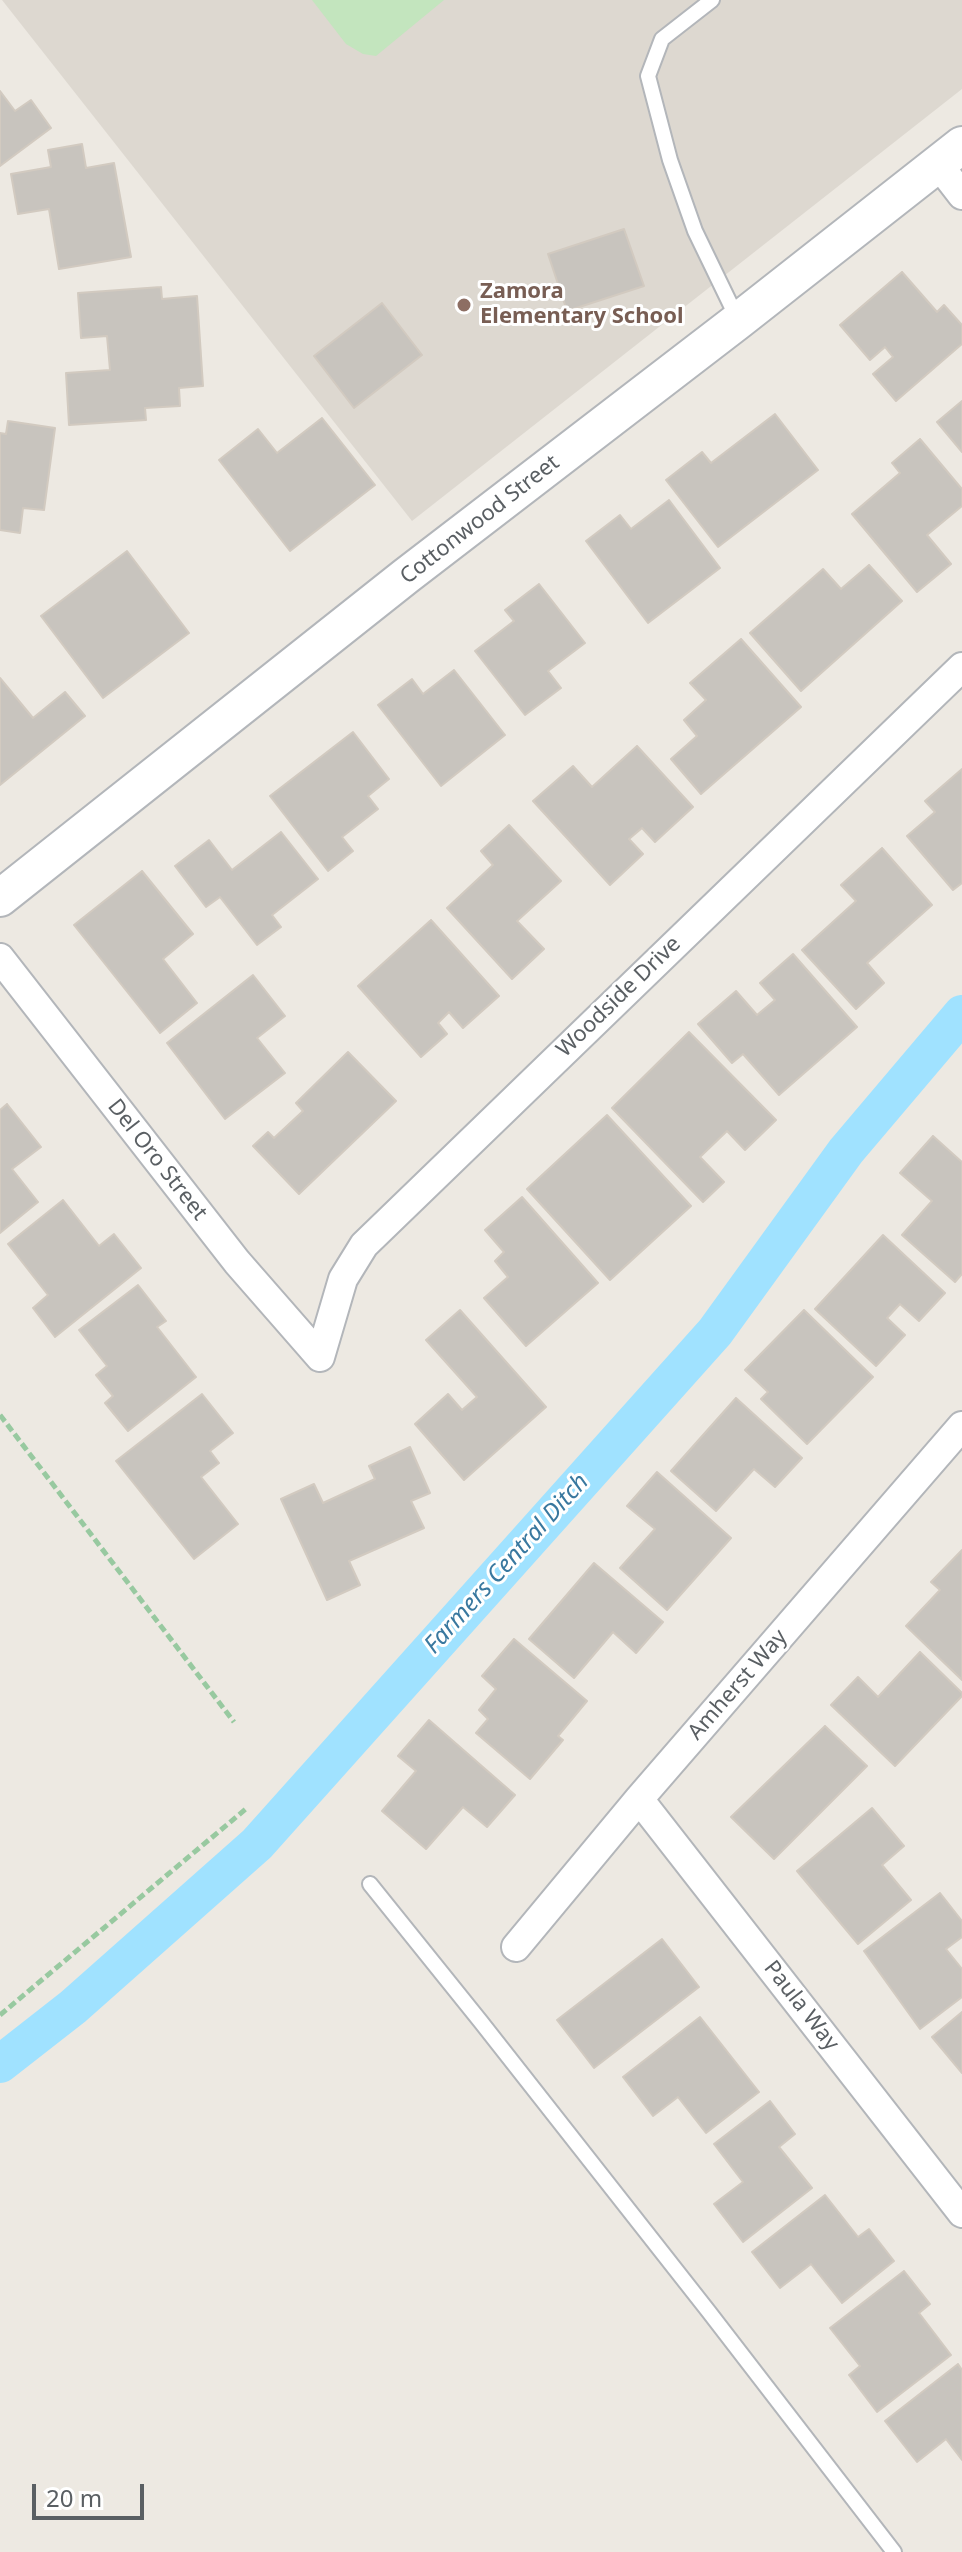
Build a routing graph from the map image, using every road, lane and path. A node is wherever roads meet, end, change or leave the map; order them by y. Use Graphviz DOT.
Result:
graph roads {
  1 [pos="712,0"];
  2 [pos="950,154"];
  3 [pos="962,195"];
  4 [pos="738,321"];
  5 [pos="962,667"];
  6 [pos="0,898"];
  7 [pos="0,958"];
  8 [pos="320,1357"];
  9 [pos="0,1415"];
  10 [pos="962,1426"];
  11 [pos="234,1722"];
  12 [pos="639,1799"];
  13 [pos="247,1808"];
  14 [pos="370,1884"];
  15 [pos="516,1947"];
  16 [pos="0,2015"];
  17 [pos="962,2213"];
  18 [pos="894,2552"];
  1 -- 4 [label="lane"];
  2 -- 3 [label="street"];
  2 -- 4 [label="street, Cottonwood Street"];
  4 -- 6 [label="street, Cottonwood Street"];
  5 -- 8 [label="street, Woodside Drive"];
  7 -- 8 [label="street, Del Oro Street"];
  9 -- 11 [label="path"];
  10 -- 12 [label="street, Amherst Way"];
  12 -- 15 [label="street, Amherst Way"];
  12 -- 17 [label="street, Paula Way"];
  13 -- 16 [label="path"];
  14 -- 18 [label="lane"];
}
